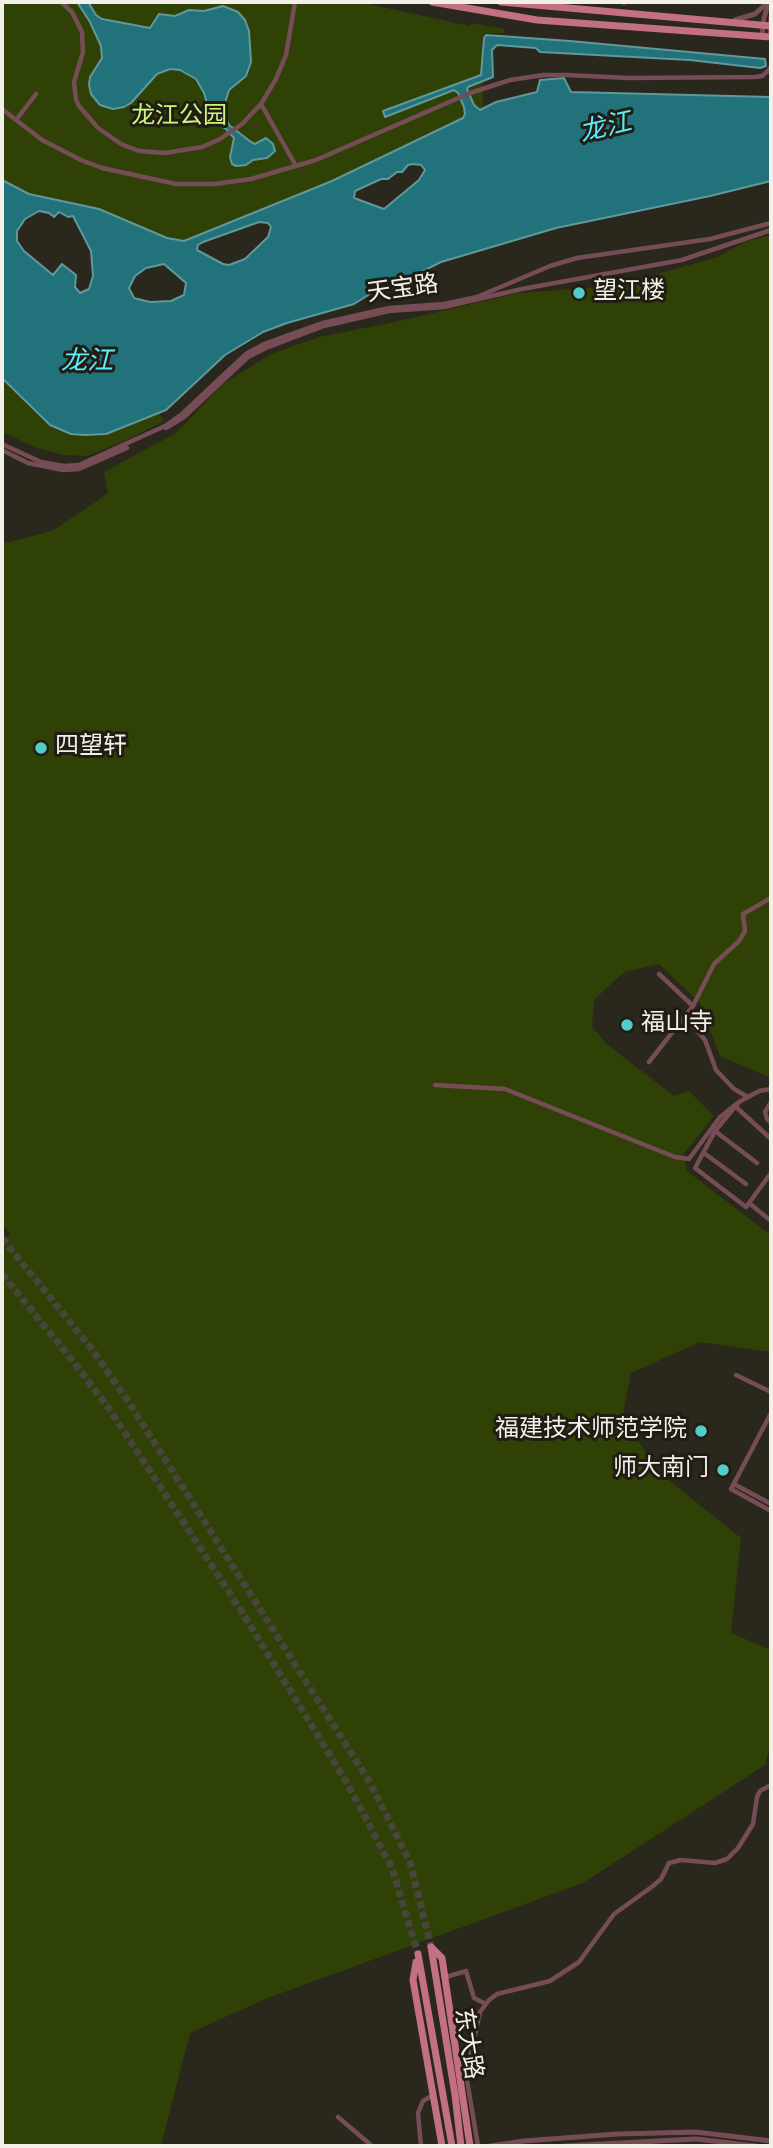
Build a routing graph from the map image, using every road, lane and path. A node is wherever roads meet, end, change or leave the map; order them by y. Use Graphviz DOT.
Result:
graph roads {
  1 [pos="61,2"];
  2 [pos="295,2"];
  3 [pos="432,2"];
  4 [pos="501,2"];
  5 [pos="512,2"];
  6 [pos="769,2"];
  7 [pos="771,17"];
  8 [pos="722,22"];
  9 [pos="768,26"];
  10 [pos="768,36"];
  11 [pos="771,66"];
  12 [pos="37,94"];
  13 [pos="261,104"];
  14 [pos="2,109"];
  15 [pos="16,120"];
  16 [pos="296,166"];
  17 [pos="771,223"];
  18 [pos="771,230"];
  19 [pos="2,444"];
  20 [pos="2,450"];
  21 [pos="72,468"];
  22 [pos="771,898"];
  23 [pos="659,974"];
  24 [pos="692,1006"];
  25 [pos="685,1016"];
  26 [pos="649,1062"];
  27 [pos="435,1085"];
  28 [pos="771,1089"];
  29 [pos="749,1097"];
  30 [pos="771,1102"];
  31 [pos="738,1105"];
  32 [pos="771,1123"];
  33 [pos="715,1131"];
  34 [pos="771,1139"];
  35 [pos="704,1153"];
  36 [pos="757,1163"];
  37 [pos="771,1173"];
  38 [pos="746,1184"];
  39 [pos="749,1203"];
  40 [pos="771,1221"];
  41 [pos="736,1375"];
  42 [pos="771,1392"];
  43 [pos="771,1413"];
  44 [pos="734,1484"];
  45 [pos="771,1504"];
  46 [pos="771,1511"];
  47 [pos="771,1785"];
  48 [pos="445,1977"];
  49 [pos="486,2004"];
  50 [pos="433,2095"];
  51 [pos="338,2117"];
  52 [pos="771,2141"];
  53 [pos="372,2146"];
  54 [pos="421,2146"];
  55 [pos="442,2146"];
  56 [pos="452,2146"];
  57 [pos="461,2146"];
  58 [pos="470,2146"];
  59 [pos="478,2146"];
  60 [pos="490,2146"];
  61 [pos="563,2146"];
  62 [pos="756,2146"];
  1 -- 13 [label="street"];
  2 -- 13 [label="street"];
  3 -- 10 [label="main road"];
  4 -- 5 [label="main road"];
  5 -- 8 [label="main road"];
  6 -- 8 [label="street"];
  6 -- 9 [label="street"];
  7 -- 9 [label="street"];
  8 -- 9 [label="main road"];
  9 -- 10 [label="street"];
  11 -- 16 [label="street"];
  12 -- 15 [label="street"];
  13 -- 16 [label="street"];
  14 -- 15 [label="street"];
  15 -- 16 [label="street"];
  17 -- 21 [label="street, 天宝路"];
  18 -- 21 [label="street, 天宝路"];
  19 -- 21 [label="street"];
  20 -- 21 [label="street"];
  22 -- 24 [label="street"];
  23 -- 24 [label="street"];
  24 -- 25 [label="street"];
  25 -- 26 [label="street"];
  25 -- 29 [label="street"];
  27 -- 31 [label="street"];
  28 -- 29 [label="street"];
  29 -- 31 [label="street"];
  30 -- 32 [label="street"];
  31 -- 33 [label="street"];
  31 -- 34 [label="street"];
  33 -- 35 [label="street"];
  33 -- 36 [label="street"];
  35 -- 38 [label="street"];
  35 -- 39 [label="street"];
  37 -- 39 [label="street"];
  39 -- 40 [label="street"];
  41 -- 42 [label="street"];
  43 -- 44 [label="street"];
  44 -- 45 [label="street"];
  44 -- 46 [label="street"];
  47 -- 49 [label="street"];
  48 -- 49 [label="street"];
  48 -- 57 [label="main road, 东大路"];
  48 -- 58 [label="main road"];
  49 -- 59 [label="street"];
  50 -- 54 [label="street"];
  50 -- 55 [label="main road"];
  50 -- 56 [label="main road, 东大路"];
  51 -- 53 [label="street"];
  52 -- 60 [label="street"];
  61 -- 62 [label="street"];
}
